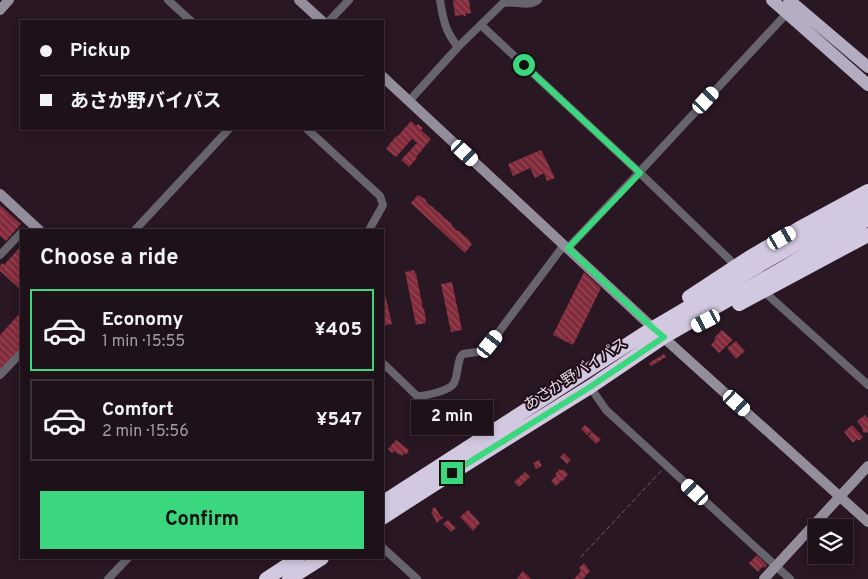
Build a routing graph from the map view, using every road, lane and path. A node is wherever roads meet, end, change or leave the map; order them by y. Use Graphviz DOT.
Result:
graph roads {
  1 [pos="9,0"];
  2 [pos="168,0"];
  3 [pos="299,0"];
  4 [pos="349,0"];
  5 [pos="440,0"];
  6 [pos="538,0"];
  7 [pos="772,0"];
  8 [pos="792,4"];
  9 [pos="0,10"];
  10 [pos="190,20"];
  11 [pos="321,20"];
  12 [pos="330,20"];
  13 [pos="481,25"];
  14 [pos="458,47"];
  15 [pos="868,67"];
  16 [pos="384,78"];
  17 [pos="868,85"];
  18 [pos="409,101"];
  19 [pos="228,130"];
  20 [pos="308,130"];
  21 [pos="640,173"];
  22 [pos="868,191"];
  23 [pos="0,194"];
  24 [pos="868,204"];
  25 [pos="868,219"];
  26 [pos="25,228"];
  27 [pos="137,229"];
  28 [pos="370,229"];
  29 [pos="20,233"];
  30 [pos="868,235"];
  31 [pos="566,246"];
  32 [pos="0,255"];
  33 [pos="730,260"];
  34 [pos="765,293"];
  35 [pos="653,328"];
  36 [pos="664,337"];
  37 [pos="20,354"];
  38 [pos="384,364"];
  39 [pos="0,375"];
  40 [pos="868,385"];
  41 [pos="590,387"];
  42 [pos="666,465"];
  43 [pos="868,466"];
  44 [pos="840,496"];
  45 [pos="384,502"];
  46 [pos="384,517"];
  47 [pos="868,522"];
  48 [pos="384,550"];
  49 [pos="581,557"];
  50 [pos="127,559"];
  51 [pos="296,559"];
  52 [pos="320,559"];
  53 [pos="776,566"];
  54 [pos="108,579"];
  55 [pos="266,579"];
  56 [pos="289,579"];
  57 [pos="417,579"];
  58 [pos="764,579"];
  59 [pos="790,579"];
  1 -- 9 [label="street"];
  2 -- 10 [label="street"];
  3 -- 11 [label="street"];
  4 -- 12 [label="street"];
  5 -- 14 [label="street"];
  6 -- 13 [label="street"];
  7 -- 8 [label="main road"];
  8 -- 15 [label="main road"];
  8 -- 17 [label="main road"];
  8 -- 21 [label="street"];
  13 -- 14 [label="street"];
  13 -- 21 [label="street"];
  14 -- 18 [label="street"];
  16 -- 18 [label="street"];
  18 -- 31 [label="street"];
  19 -- 27 [label="street"];
  20 -- 28 [label="street"];
  21 -- 31 [label="street"];
  21 -- 33 [label="street"];
  22 -- 35 [label="highway"];
  23 -- 26 [label="street"];
  24 -- 35 [label="highway, あさか野バイパス"];
  25 -- 36 [label="highway, あさか野バイパス"];
  29 -- 32 [label="street"];
  30 -- 34 [label="highway"];
  31 -- 35 [label="street"];
  31 -- 38 [label="street"];
  34 -- 36 [label="highway"];
  34 -- 40 [label="street"];
  35 -- 36 [label="street"];
  35 -- 45 [label="highway, あさか野バイパス"];
  36 -- 41 [label="highway, あさか野バイパス"];
  36 -- 44 [label="street"];
  37 -- 39 [label="street"];
  41 -- 42 [label="street"];
  41 -- 46 [label="highway, あさか野バイパス"];
  42 -- 49 [label="path"];
  42 -- 53 [label="street"];
  43 -- 44 [label="street"];
  44 -- 47 [label="street"];
  44 -- 53 [label="street"];
  48 -- 57 [label="street"];
  50 -- 54 [label="street"];
  51 -- 55 [label="highway"];
  52 -- 56 [label="highway"];
  53 -- 58 [label="street"];
  53 -- 59 [label="street"];
}
